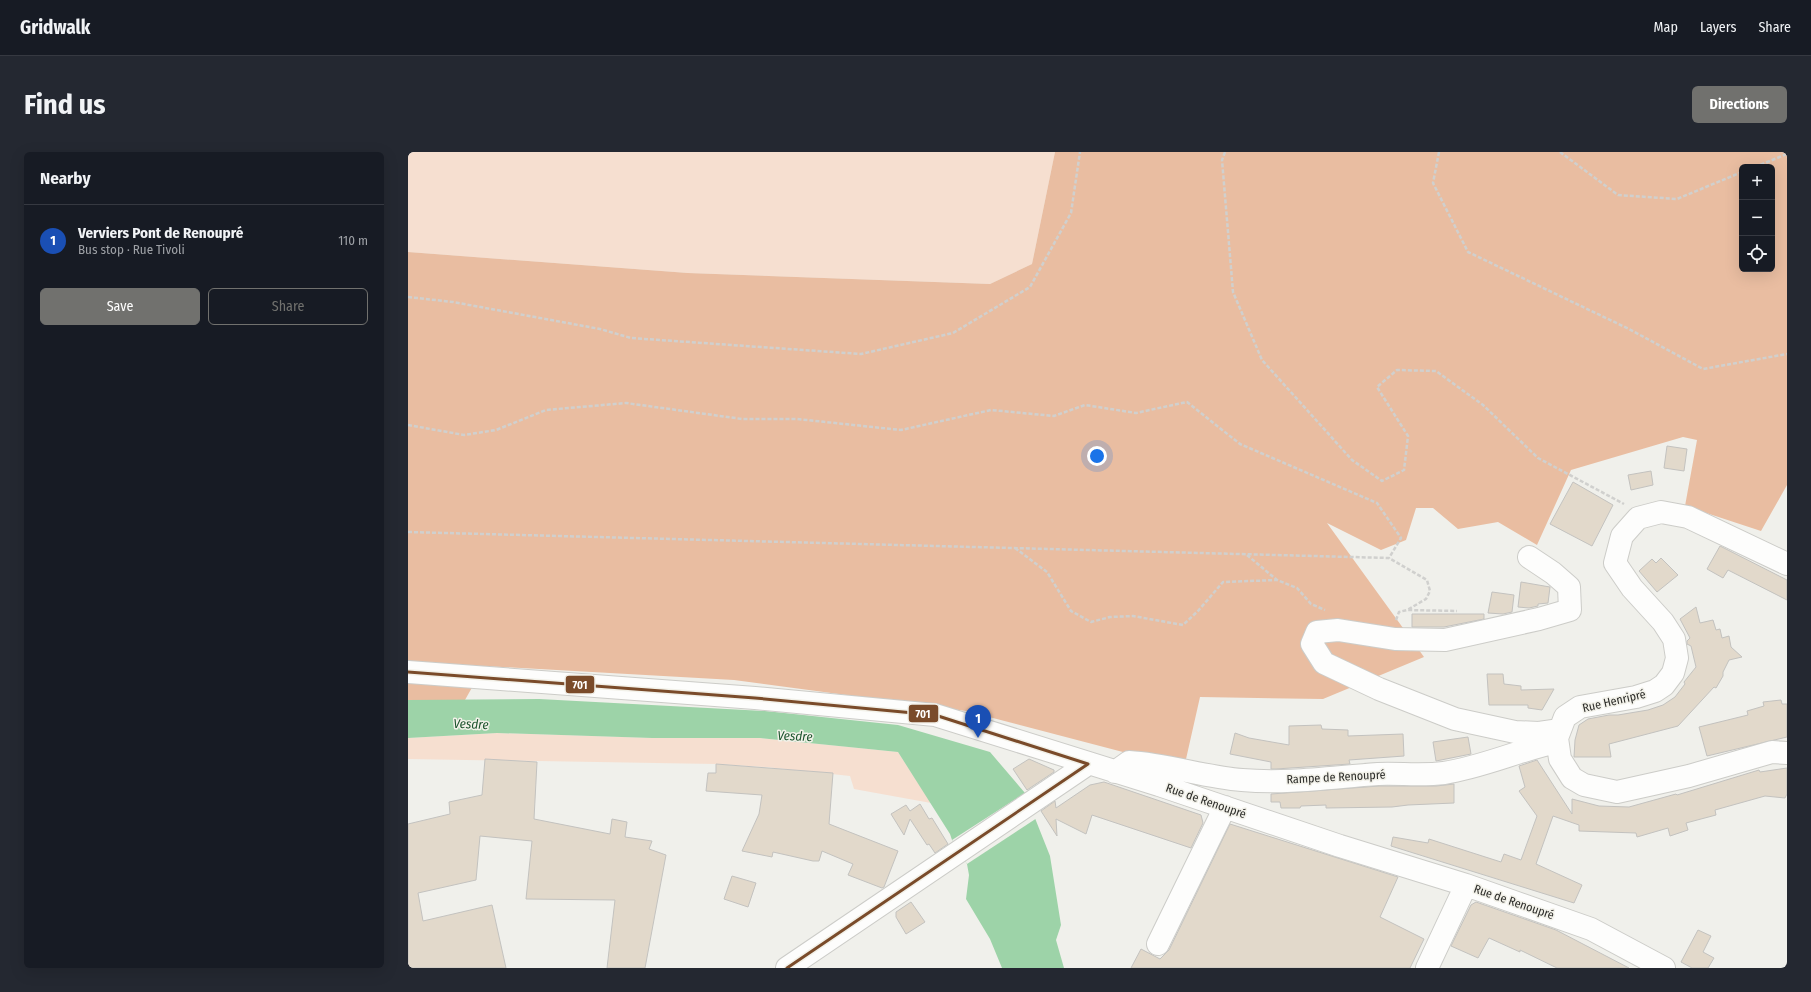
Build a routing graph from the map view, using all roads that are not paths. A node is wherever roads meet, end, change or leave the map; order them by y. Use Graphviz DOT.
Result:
graph roads {
  1 [pos="1529,556"];
  2 [pos="1787,564"];
  3 [pos="408,672"];
  4 [pos="1559,736"];
  5 [pos="1787,753"];
  6 [pos="1088,764"];
  7 [pos="1115,772"];
  8 [pos="1225,807"];
  9 [pos="1466,885"];
  10 [pos="1158,944"];
  11 [pos="787,968"];
  12 [pos="1427,968"];
  13 [pos="1664,968"];
  1 -- 4 [label="street"];
  2 -- 4 [label="street, Rue Henripré"];
  3 -- 6 [label="street, Rue de Renoupré"];
  4 -- 5 [label="street"];
  4 -- 7 [label="street, Rampe de Renoupré"];
  6 -- 7 [label="street, Rue de Renoupré"];
  6 -- 11 [label="street"];
  7 -- 8 [label="street, Rue de Renoupré"];
  8 -- 9 [label="street, Rue de Renoupré"];
  8 -- 10 [label="street"];
  9 -- 12 [label="street"];
  9 -- 13 [label="street, Rue de Renoupré"];
}
